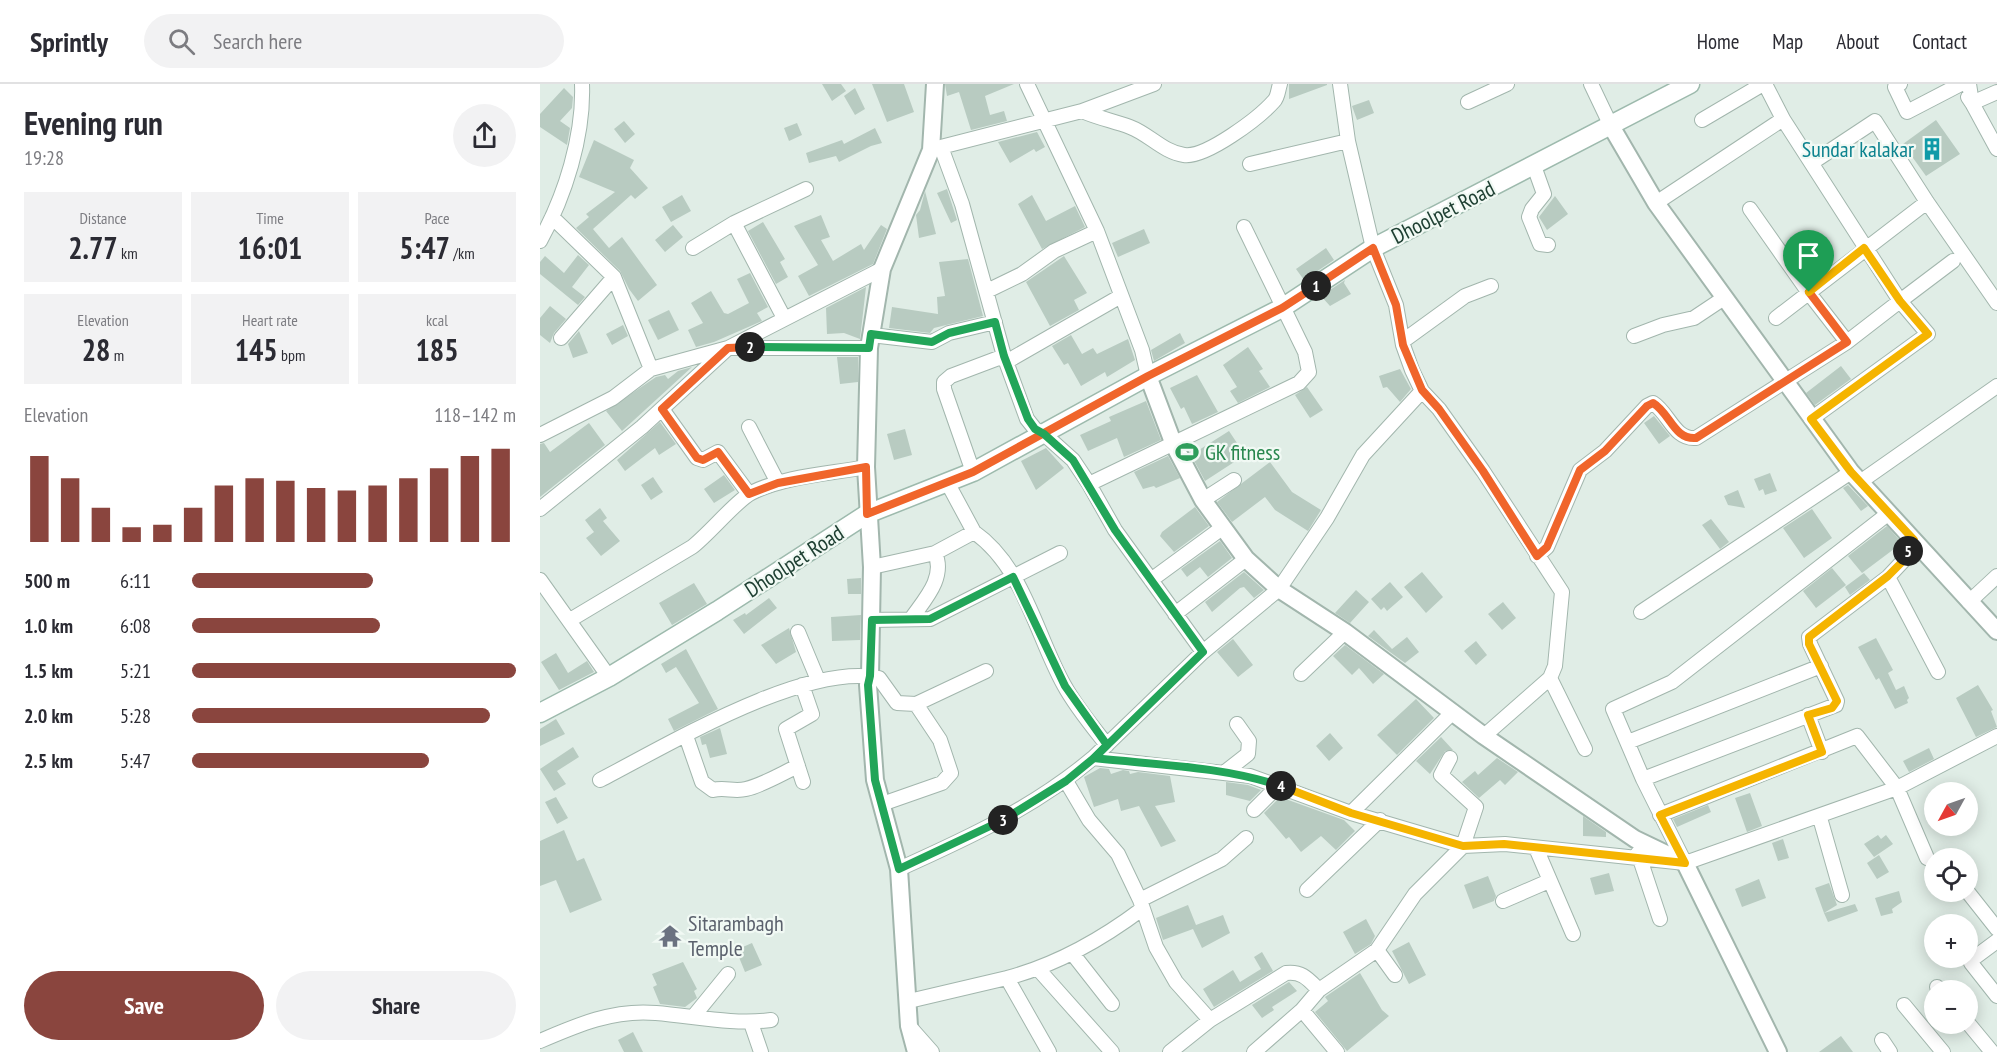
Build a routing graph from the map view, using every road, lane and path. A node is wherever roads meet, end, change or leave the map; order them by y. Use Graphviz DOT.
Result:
graph roads {
  1 [pos="582,84"];
  2 [pos="935,84"];
  3 [pos="1027,84"];
  4 [pos="1154,84"];
  5 [pos="1280,84"];
  6 [pos="1340,84"];
  7 [pos="1507,84"];
  8 [pos="1591,84"];
  9 [pos="1690,84"];
  10 [pos="1764,84"];
  11 [pos="1900,84"];
  12 [pos="1962,84"];
  13 [pos="1997,92"];
  14 [pos="1468,102"];
  15 [pos="1972,103"];
  16 [pos="1082,111"];
  17 [pos="1783,119"];
  18 [pos="1702,120"];
  19 [pos="1043,121"];
  20 [pos="1611,126"];
  21 [pos="1348,141"];
  22 [pos="936,148"];
  23 [pos="1997,149"];
  24 [pos="1813,162"];
  25 [pos="1250,164"];
  26 [pos="1534,166"];
  27 [pos="806,189"];
  28 [pos="1927,202"];
  29 [pos="1656,204"];
  30 [pos="1750,209"];
  31 [pos="547,220"];
  32 [pos="735,223"];
  33 [pos="1245,227"];
  34 [pos="1097,231"];
  35 [pos="540,241"];
  36 [pos="1548,245"];
  37 [pos="693,248"];
  38 [pos="1373,248"];
  39 [pos="1864,248"];
  40 [pos="1953,261"];
  41 [pos="882,269"];
  42 [pos="614,277"];
  43 [pos="1491,286"];
  44 [pos="987,291"];
  45 [pos="1809,292"];
  46 [pos="1121,296"];
  47 [pos="1724,298"];
  48 [pos="1900,301"];
  49 [pos="1997,303"];
  50 [pos="1282,308"];
  51 [pos="784,318"];
  52 [pos="1776,318"];
  53 [pos="995,322"];
  54 [pos="1634,336"];
  55 [pos="561,338"];
  56 [pos="870,341"];
  57 [pos="1403,341"];
  58 [pos="1847,342"];
  59 [pos="728,348"];
  60 [pos="1005,359"];
  61 [pos="651,369"];
  62 [pos="1148,376"];
  63 [pos="1784,381"];
  64 [pos="1997,386"];
  65 [pos="1422,390"];
  66 [pos="662,409"];
  67 [pos="1811,419"];
  68 [pos="749,427"];
  69 [pos="1044,434"];
  70 [pos="540,435"];
  71 [pos="1174,445"];
  72 [pos="866,467"];
  73 [pos="973,472"];
  74 [pos="1855,477"];
  75 [pos="1234,480"];
  76 [pos="946,482"];
  77 [pos="778,483"];
  78 [pos="1089,484"];
  79 [pos="749,494"];
  80 [pos="1203,500"];
  81 [pos="540,509"];
  82 [pos="1889,513"];
  83 [pos="867,514"];
  84 [pos="1221,528"];
  85 [pos="974,532"];
  86 [pos="1914,540"];
  87 [pos="935,553"];
  88 [pos="1060,553"];
  89 [pos="1537,556"];
  90 [pos="1246,559"];
  91 [pos="872,567"];
  92 [pos="1888,576"];
  93 [pos="1997,576"];
  94 [pos="1013,577"];
  95 [pos="540,580"];
  96 [pos="1151,580"];
  97 [pos="1279,589"];
  98 [pos="1969,602"];
  99 [pos="1641,612"];
  100 [pos="1175,614"];
  101 [pos="911,619"];
  102 [pos="570,620"];
  103 [pos="872,620"];
  104 [pos="1997,631"];
  105 [pos="798,632"];
  106 [pos="1345,632"];
  107 [pos="1203,652"];
  108 [pos="1821,666"];
  109 [pos="986,671"];
  110 [pos="1938,672"];
  111 [pos="1301,675"];
  112 [pos="609,676"];
  113 [pos="870,676"];
  114 [pos="1550,678"];
  115 [pos="818,680"];
  116 [pos="802,685"];
  117 [pos="916,704"];
  118 [pos="1453,712"];
  119 [pos="540,713"];
  120 [pos="1808,715"];
  121 [pos="1237,724"];
  122 [pos="686,736"];
  123 [pos="1484,736"];
  124 [pos="1997,736"];
  125 [pos="1628,742"];
  126 [pos="1107,745"];
  127 [pos="1585,749"];
  128 [pos="1822,752"];
  129 [pos="1094,758"];
  130 [pos="1450,759"];
  131 [pos="798,766"];
  132 [pos="1225,772"];
  133 [pos="600,780"];
  134 [pos="1643,780"];
  135 [pos="1066,781"];
  136 [pos="803,782"];
  137 [pos="1279,786"];
  138 [pos="1897,788"];
  139 [pos="882,804"];
  140 [pos="1254,810"];
  141 [pos="1351,813"];
  142 [pos="1660,815"];
  143 [pos="1820,818"];
  144 [pos="1380,820"];
  145 [pos="1246,838"];
  146 [pos="1635,839"];
  147 [pos="1463,846"];
  148 [pos="1536,848"];
  149 [pos="1924,851"];
  150 [pos="1639,858"];
  151 [pos="1685,863"];
  152 [pos="899,869"];
  153 [pos="1549,881"];
  154 [pos="1307,890"];
  155 [pos="1842,895"];
  156 [pos="1503,901"];
  157 [pos="1976,902"];
  158 [pos="1141,905"];
  159 [pos="1660,919"];
  160 [pos="1997,929"];
  161 [pos="1573,934"];
  162 [pos="1997,941"];
  163 [pos="1377,950"];
  164 [pos="1072,952"];
  165 [pos="1039,970"];
  166 [pos="728,974"];
  167 [pos="1395,975"];
  168 [pos="1007,978"];
  169 [pos="1319,990"];
  170 [pos="1997,996"];
  171 [pos="909,1001"];
  172 [pos="1112,1004"];
  173 [pos="1904,1005"];
  174 [pos="1302,1010"];
  175 [pos="693,1017"];
  176 [pos="771,1020"];
  177 [pos="1210,1020"];
  178 [pos="751,1023"];
  179 [pos="909,1026"];
  180 [pos="1977,1034"];
  181 [pos="1882,1040"];
  182 [pos="540,1041"];
  183 [pos="761,1052"];
  184 [pos="916,1052"];
  185 [pos="932,1052"];
  186 [pos="1048,1052"];
  187 [pos="1112,1052"];
  188 [pos="1170,1052"];
  189 [pos="1254,1052"];
  190 [pos="1337,1052"];
  191 [pos="1778,1052"];
  192 [pos="1890,1052"];
  193 [pos="1943,1052"];
  194 [pos="1992,1052"];
  1 -- 31 [label="street"];
  2 -- 22 [label="street"];
  3 -- 19 [label="street"];
  4 -- 16 [label="street"];
  5 -- 16 [label="street"];
  6 -- 21 [label="street"];
  7 -- 14 [label="street"];
  8 -- 20 [label="street"];
  9 -- 20 [label="main road, Dhoolpet Road"];
  10 -- 17 [label="street"];
  10 -- 18 [label="street"];
  11 -- 12 [label="street"];
  12 -- 15 [label="street"];
  13 -- 15 [label="street"];
  15 -- 23 [label="street"];
  16 -- 19 [label="street"];
  17 -- 24 [label="street"];
  17 -- 29 [label="street"];
  19 -- 22 [label="street"];
  19 -- 34 [label="street"];
  20 -- 26 [label="main road, Dhoolpet Road"];
  20 -- 29 [label="street"];
  21 -- 25 [label="street"];
  21 -- 38 [label="street"];
  22 -- 41 [label="street"];
  22 -- 44 [label="street"];
  24 -- 28 [label="street"];
  24 -- 39 [label="street"];
  26 -- 36 [label="street"];
  26 -- 38 [label="main road, Dhoolpet Road"];
  27 -- 32 [label="street"];
  28 -- 39 [label="street"];
  28 -- 49 [label="street"];
  29 -- 47 [label="street"];
  30 -- 45 [label="street"];
  31 -- 35 [label="street"];
  31 -- 42 [label="street"];
  32 -- 37 [label="street"];
  32 -- 51 [label="street"];
  33 -- 50 [label="street"];
  34 -- 44 [label="street"];
  34 -- 46 [label="street"];
  38 -- 50 [label="main road, Dhoolpet Road"];
  38 -- 57 [label="street"];
  39 -- 45 [label="street"];
  39 -- 48 [label="street"];
  40 -- 48 [label="street"];
  41 -- 51 [label="street"];
  41 -- 56 [label="street"];
  42 -- 55 [label="street"];
  42 -- 61 [label="street"];
  43 -- 57 [label="street"];
  44 -- 53 [label="street"];
  45 -- 52 [label="street"];
  45 -- 58 [label="street"];
  46 -- 60 [label="street"];
  46 -- 62 [label="street"];
  47 -- 54 [label="street"];
  47 -- 63 [label="street"];
  48 -- 58 [label="street"];
  48 -- 67 [label="street"];
  50 -- 62 [label="main road, Dhoolpet Road"];
  50 -- 71 [label="street"];
  51 -- 59 [label="street"];
  53 -- 56 [label="street"];
  53 -- 60 [label="street"];
  56 -- 59 [label="street"];
  56 -- 72 [label="street"];
  57 -- 65 [label="street"];
  58 -- 63 [label="street"];
  59 -- 61 [label="street"];
  59 -- 66 [label="street"];
  60 -- 69 [label="street"];
  60 -- 73 [label="street"];
  61 -- 70 [label="street"];
  62 -- 69 [label="main road, Dhoolpet Road"];
  62 -- 71 [label="street"];
  63 -- 67 [label="street"];
  63 -- 89 [label="street"];
  64 -- 74 [label="street"];
  65 -- 89 [label="street"];
  65 -- 97 [label="street"];
  66 -- 79 [label="street"];
  66 -- 81 [label="street"];
  67 -- 74 [label="street"];
  68 -- 77 [label="street"];
  69 -- 73 [label="main road, Dhoolpet Road"];
  69 -- 78 [label="street"];
  71 -- 78 [label="street"];
  71 -- 80 [label="street"];
  72 -- 77 [label="street"];
  72 -- 83 [label="street"];
  73 -- 76 [label="main road, Dhoolpet Road"];
  74 -- 82 [label="street"];
  74 -- 99 [label="street"];
  75 -- 80 [label="street"];
  76 -- 83 [label="main road, Dhoolpet Road"];
  76 -- 85 [label="street"];
  77 -- 79 [label="street"];
  78 -- 96 [label="street"];
  79 -- 102 [label="street"];
  80 -- 84 [label="street"];
  82 -- 86 [label="street"];
  82 -- 125 [label="street"];
  83 -- 91 [label="street"];
  83 -- 112 [label="main road, Dhoolpet Road"];
  84 -- 90 [label="street"];
  84 -- 96 [label="street"];
  85 -- 87 [label="street"];
  85 -- 94 [label="street"];
  86 -- 92 [label="street"];
  86 -- 98 [label="street"];
  87 -- 91 [label="street"];
  87 -- 101 [label="street"];
  88 -- 94 [label="street"];
  89 -- 114 [label="street"];
  90 -- 97 [label="street"];
  90 -- 100 [label="street"];
  91 -- 103 [label="street"];
  92 -- 108 [label="street"];
  92 -- 110 [label="street"];
  93 -- 98 [label="street"];
  94 -- 101 [label="street"];
  94 -- 126 [label="street"];
  95 -- 102 [label="street"];
  96 -- 100 [label="street"];
  97 -- 106 [label="street"];
  97 -- 107 [label="street"];
  98 -- 104 [label="street"];
  100 -- 107 [label="street"];
  101 -- 103 [label="street"];
  102 -- 112 [label="street"];
  103 -- 113 [label="street"];
  105 -- 115 [label="street"];
  106 -- 111 [label="street"];
  106 -- 118 [label="street"];
  107 -- 126 [label="street"];
  108 -- 120 [label="street"];
  108 -- 125 [label="street"];
  109 -- 117 [label="street"];
  112 -- 119 [label="main road, Dhoolpet Road"];
  113 -- 115 [label="street"];
  113 -- 117 [label="street"];
  113 -- 139 [label="street"];
  114 -- 123 [label="street"];
  114 -- 127 [label="street"];
  115 -- 116 [label="street"];
  116 -- 122 [label="street"];
  116 -- 131 [label="street"];
  117 -- 139 [label="street"];
  118 -- 123 [label="street"];
  118 -- 141 [label="street"];
  120 -- 128 [label="street"];
  120 -- 134 [label="street"];
  121 -- 132 [label="street"];
  122 -- 131 [label="street"];
  122 -- 133 [label="street"];
  123 -- 146 [label="street"];
  124 -- 138 [label="street"];
  125 -- 134 [label="street"];
  126 -- 129 [label="street"];
  128 -- 138 [label="street"];
  128 -- 142 [label="street"];
  129 -- 132 [label="street"];
  129 -- 135 [label="street"];
  130 -- 147 [label="street"];
  131 -- 136 [label="street"];
  132 -- 137 [label="street"];
  134 -- 142 [label="street"];
  135 -- 152 [label="street"];
  135 -- 158 [label="street"];
  137 -- 140 [label="street"];
  137 -- 141 [label="street"];
  138 -- 143 [label="street"];
  138 -- 149 [label="street"];
  139 -- 152 [label="street"];
  141 -- 144 [label="street"];
  142 -- 151 [label="street"];
  143 -- 151 [label="street"];
  143 -- 155 [label="street"];
  144 -- 147 [label="street"];
  144 -- 154 [label="street"];
  145 -- 158 [label="street"];
  146 -- 150 [label="street"];
  146 -- 151 [label="street"];
  147 -- 148 [label="street"];
  147 -- 163 [label="street"];
  148 -- 150 [label="street"];
  148 -- 153 [label="street"];
  150 -- 151 [label="street"];
  150 -- 159 [label="street"];
  151 -- 191 [label="street"];
  152 -- 171 [label="street"];
  153 -- 156 [label="street"];
  153 -- 161 [label="street"];
  157 -- 160 [label="street"];
  158 -- 164 [label="street"];
  158 -- 177 [label="street"];
  162 -- 170 [label="street"];
  163 -- 167 [label="street"];
  163 -- 169 [label="street"];
  164 -- 165 [label="street"];
  164 -- 172 [label="street"];
  165 -- 168 [label="street"];
  165 -- 187 [label="street"];
  166 -- 175 [label="street"];
  168 -- 171 [label="street"];
  168 -- 186 [label="street"];
  169 -- 174 [label="street"];
  169 -- 177 [label="street"];
  171 -- 179 [label="street"];
  173 -- 193 [label="street"];
  174 -- 189 [label="street"];
  174 -- 190 [label="street"];
  175 -- 178 [label="street"];
  175 -- 182 [label="street"];
  176 -- 178 [label="street"];
  177 -- 188 [label="street"];
  178 -- 183 [label="street"];
  179 -- 184 [label="street"];
  179 -- 185 [label="street"];
  180 -- 194 [label="street"];
  181 -- 192 [label="street"];
}
